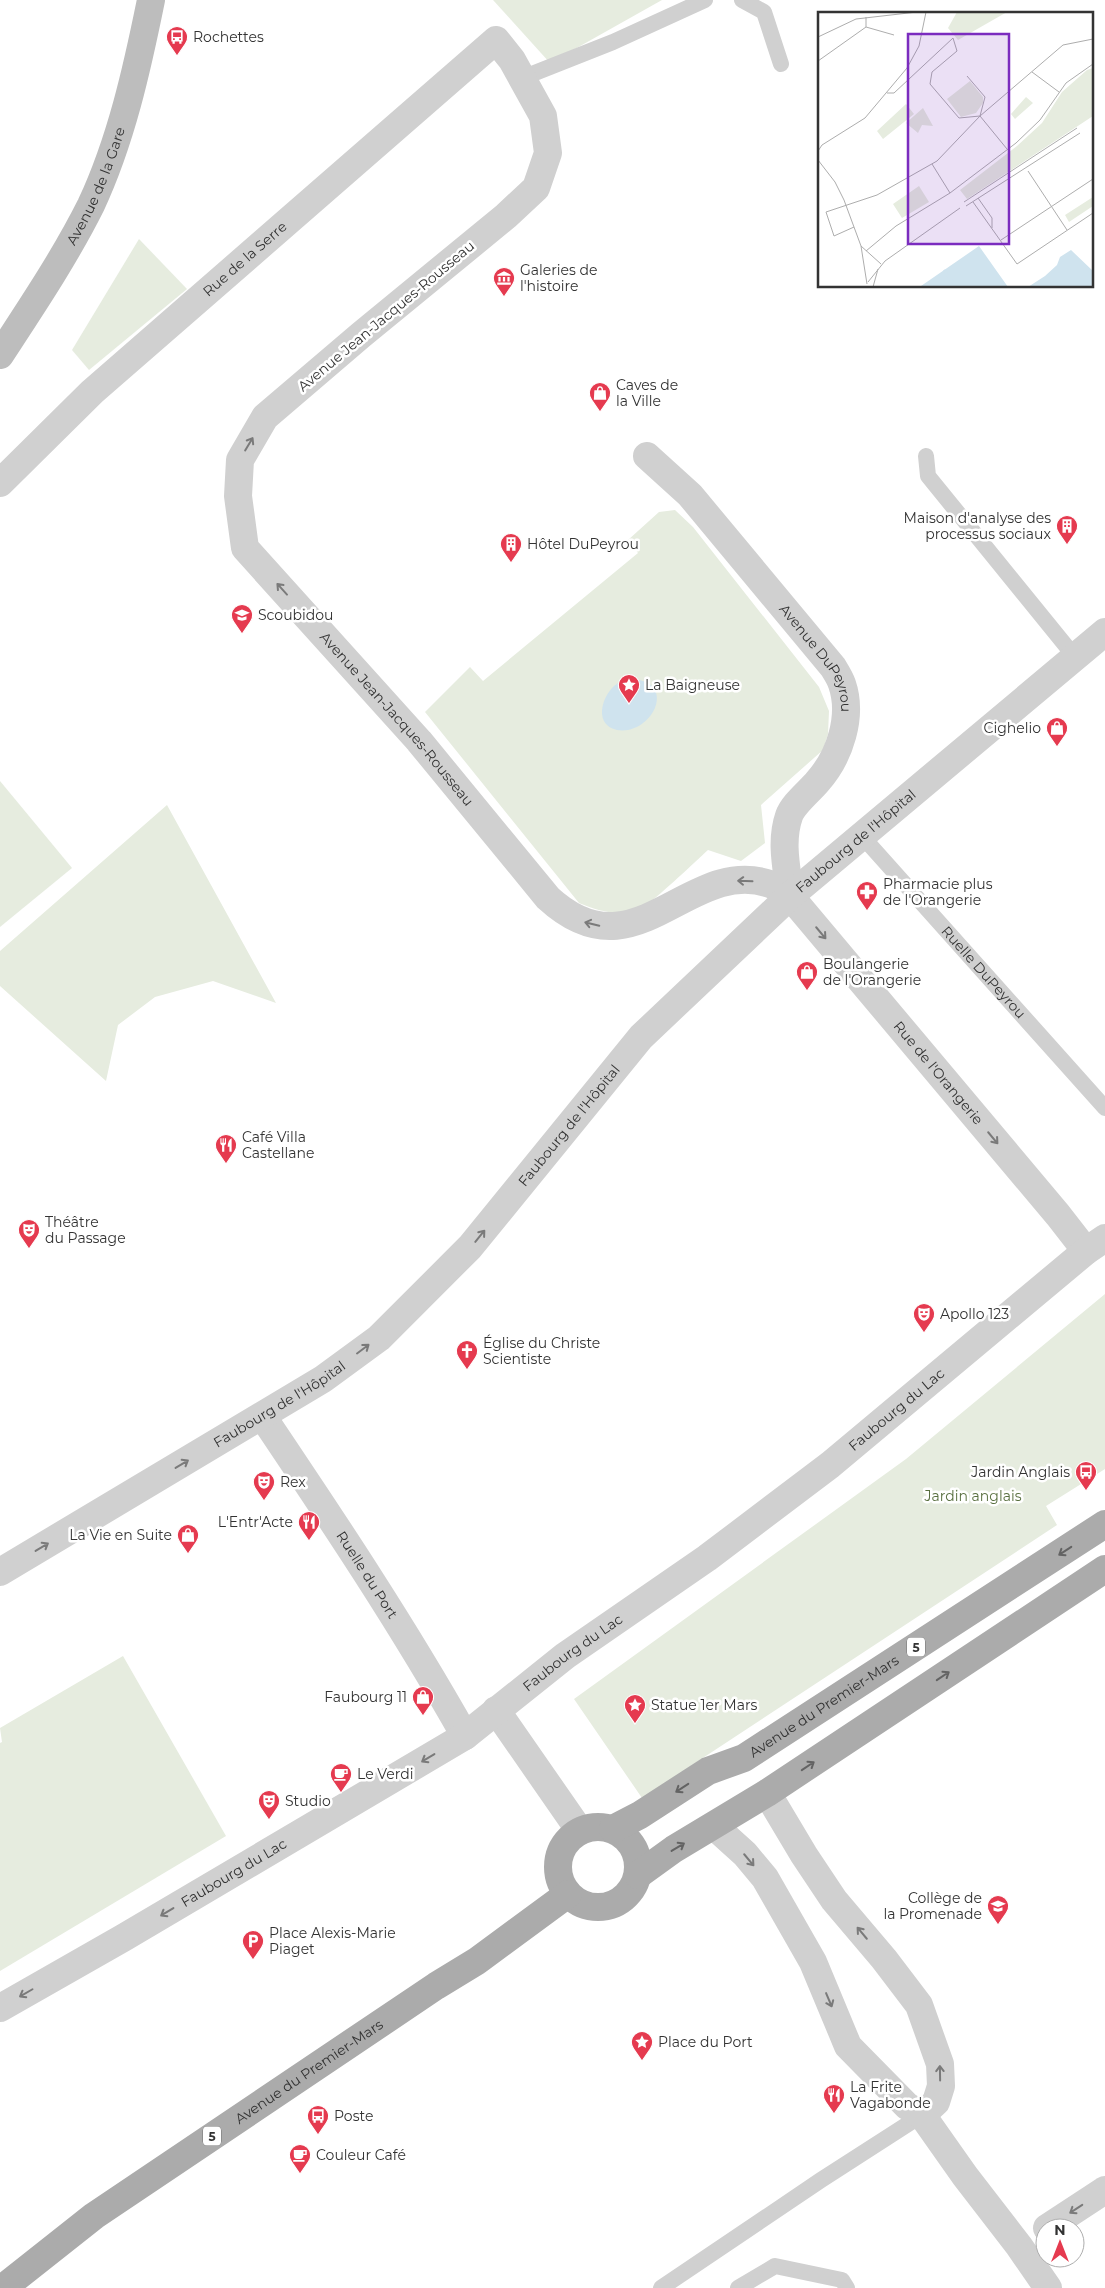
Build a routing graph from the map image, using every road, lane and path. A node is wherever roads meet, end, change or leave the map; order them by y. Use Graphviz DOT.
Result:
graph roads {
  1 [pos="151,0"];
  2 [pos="705,0"];
  3 [pos="742,0"];
  4 [pos="496,40"];
  5 [pos="782,64"];
  6 [pos="522,78"];
  7 [pos="0,355"];
  8 [pos="647,456"];
  9 [pos="926,456"];
  10 [pos="0,483"];
  11 [pos="1105,632"];
  12 [pos="1075,657"];
  13 [pos="861,835"];
  14 [pos="790,896"];
  15 [pos="1105,1108"];
  16 [pos="1095,1245"];
  17 [pos="262,1416"];
  18 [pos="1105,1524"];
  19 [pos="1105,1569"];
  20 [pos="0,1572"];
  21 [pos="496,1710"];
  22 [pos="465,1736"];
  23 [pos="767,1793"];
  24 [pos="714,1826"];
  25 [pos="613,1829"];
  26 [pos="580,1831"];
  27 [pos="638,1875"];
  28 [pos="568,1894"];
  29 [pos="0,2008"];
  30 [pos="922,2115"];
  31 [pos="1105,2190"];
  32 [pos="1063,2218"];
  33 [pos="1035,2236"];
  34 [pos="1020,2246"];
  35 [pos="3,2288"];
  36 [pos="661,2288"];
  37 [pos="738,2288"];
  38 [pos="847,2288"];
  39 [pos="1048,2288"];
  1 -- 7 [label="main road, Avenue de la Gare"];
  2 -- 6 [label="lane"];
  3 -- 5 [label="lane"];
  4 -- 6 [label="street, Avenue Jean-Jacques-Rousseau"];
  4 -- 10 [label="street, Rue de la Serre"];
  14 -- 6 [label="street, Avenue Jean-Jacques-Rousseau, one-way"];
  8 -- 14 [label="street, Avenue DuPeyrou"];
  9 -- 12 [label="lane"];
  11 -- 12 [label="street, Faubourg de l'Hôpital"];
  12 -- 13 [label="street, Faubourg de l'Hôpital"];
  13 -- 14 [label="street, Faubourg de l'Hôpital"];
  13 -- 15 [label="lane, Ruelle DuPeyrou"];
  14 -- 16 [label="street, Rue de l'Orangerie, one-way"];
  17 -- 14 [label="street, Faubourg de l'Hôpital, one-way"];
  16 -- 21 [label="street, Faubourg du Lac"];
  20 -- 17 [label="street, Faubourg de l'Hôpital, one-way"];
  17 -- 22 [label="street, Ruelle du Port"];
  18 -- 25 [label="main road, Avenue du Premier-Mars / 5, one-way"];
  23 -- 19 [label="main road, one-way"];
  21 -- 22 [label="street, Faubourg du Lac"];
  21 -- 26 [label="street"];
  22 -- 29 [label="street, Faubourg du Lac, one-way"];
  23 -- 24 [label="main road"];
  30 -- 23 [label="street, one-way"];
  27 -- 24 [label="main road, one-way"];
  24 -- 30 [label="street, one-way"];
  25 -- 26 [label="main road"];
  25 -- 27 [label="main road"];
  26 -- 28 [label="main road"];
  27 -- 28 [label="main road"];
  28 -- 35 [label="main road, Avenue du Premier-Mars / 5"];
  30 -- 34 [label="street"];
  30 -- 36 [label="lane"];
  31 -- 32 [label="street, one-way"];
  33 -- 34 [label="street"];
  34 -- 39 [label="street"];
  37 -- 38 [label="lane"];
}
